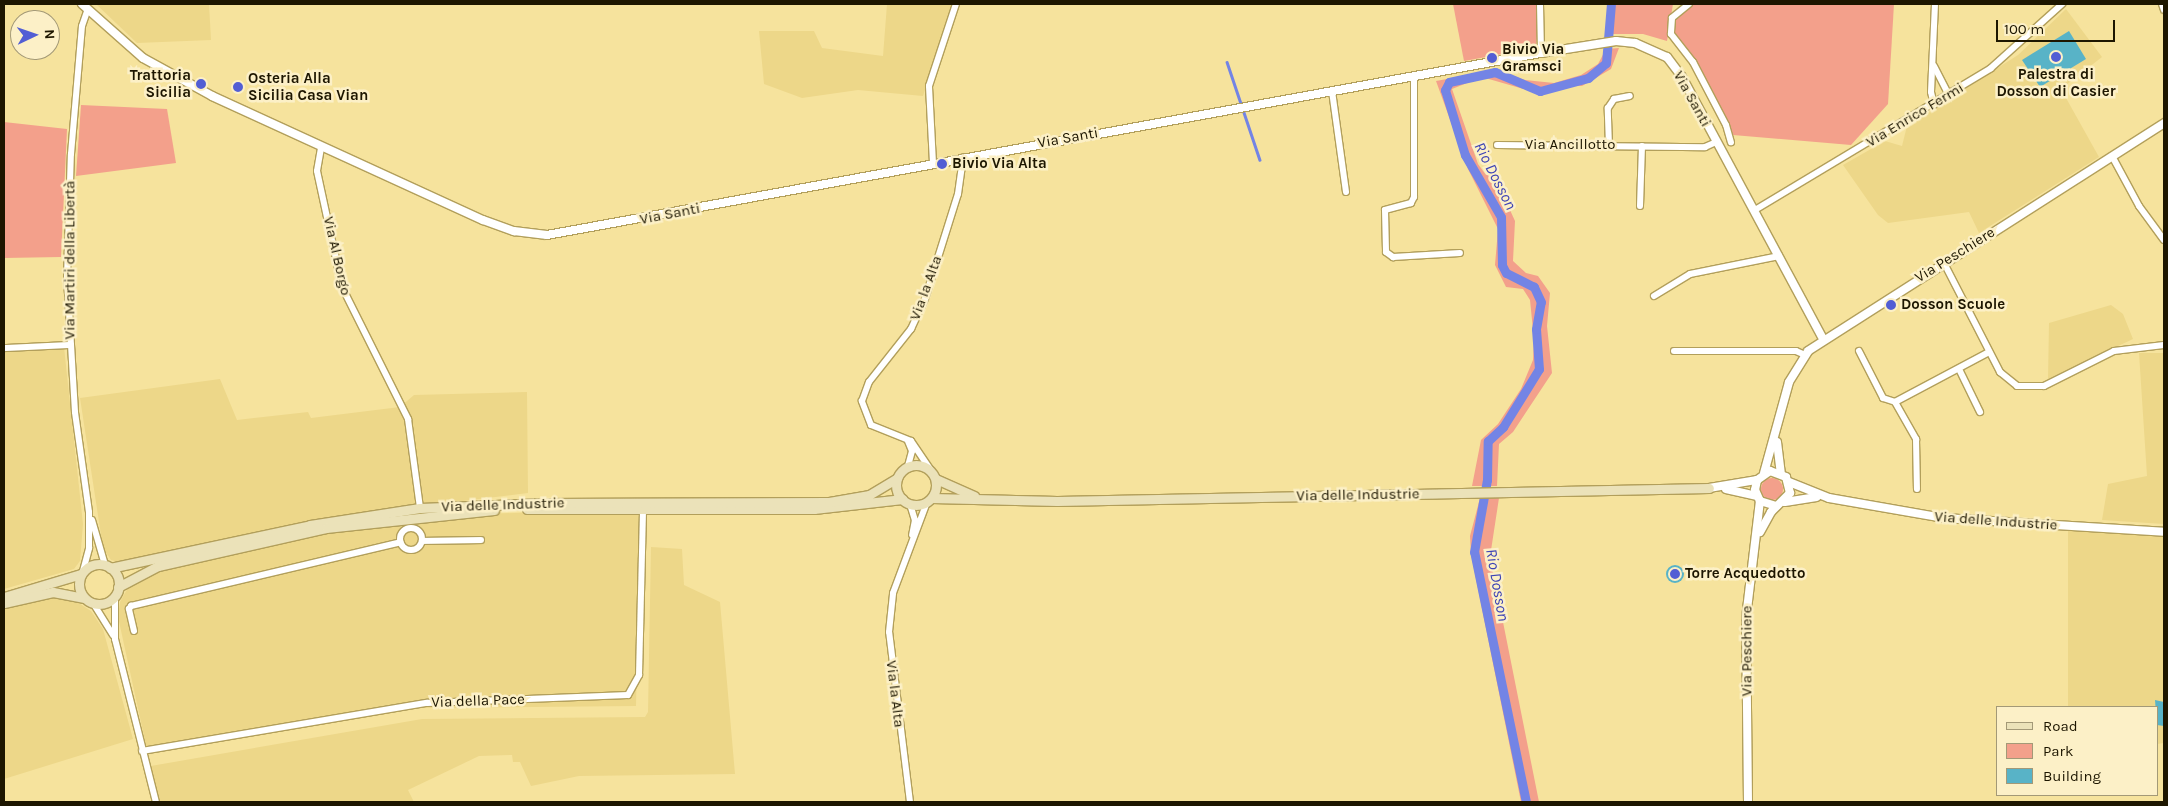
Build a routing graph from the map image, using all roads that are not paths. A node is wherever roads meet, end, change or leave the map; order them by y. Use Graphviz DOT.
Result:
graph roads {
  1 [pos="956,4"];
  2 [pos="1540,4"];
  3 [pos="1689,4"];
  4 [pos="1935,4"];
  5 [pos="2062,4"];
  6 [pos="2162,4"];
  7 [pos="85,6"];
  8 [pos="2164,10"];
  9 [pos="1541,53"];
  10 [pos="1933,63"];
  11 [pos="1414,76"];
  12 [pos="1332,91"];
  13 [pos="1630,96"];
  14 [pos="1949,96"];
  15 [pos="1934,105"];
  16 [pos="2164,123"];
  17 [pos="1716,142"];
  18 [pos="1731,142"];
  19 [pos="1497,145"];
  20 [pos="1609,146"];
  21 [pos="1642,146"];
  22 [pos="321,148"];
  23 [pos="2112,156"];
  24 [pos="963,157"];
  25 [pos="933,163"];
  26 [pos="1346,192"];
  27 [pos="1640,206"];
  28 [pos="1755,210"];
  29 [pos="2164,240"];
  30 [pos="1460,253"];
  31 [pos="1779,256"];
  32 [pos="1944,262"];
  33 [pos="1654,296"];
  34 [pos="1823,339"];
  35 [pos="71,345"];
  36 [pos="2164,345"];
  37 [pos="4,348"];
  38 [pos="1674,351"];
  39 [pos="1859,351"];
  40 [pos="1989,352"];
  41 [pos="1805,355"];
  42 [pos="1959,369"];
  43 [pos="1895,402"];
  44 [pos="1980,412"];
  45 [pos="1779,423"];
  46 [pos="906,438"];
  47 [pos="908,466"];
  48 [pos="930,469"];
  49 [pos="1764,473"];
  50 [pos="1781,473"];
  51 [pos="897,478"];
  52 [pos="936,479"];
  53 [pos="1757,480"];
  54 [pos="1789,482"];
  55 [pos="1709,488"];
  56 [pos="1917,489"];
  57 [pos="1758,498"];
  58 [pos="1830,498"];
  59 [pos="902,499"];
  60 [pos="929,500"];
  61 [pos="1006,501"];
  62 [pos="1784,502"];
  63 [pos="910,504"];
  64 [pos="1776,506"];
  65 [pos="420,508"];
  66 [pos="643,509"];
  67 [pos="89,512"];
  68 [pos="2164,532"];
  69 [pos="422,540"];
  70 [pos="481,540"];
  71 [pos="1757,540"];
  72 [pos="401,542"];
  73 [pos="906,558"];
  74 [pos="107,567"];
  75 [pos="82,573"];
  76 [pos="117,591"];
  77 [pos="4,597"];
  78 [pos="84,598"];
  79 [pos="4,604"];
  80 [pos="93,604"];
  81 [pos="134,631"];
  82 [pos="115,639"];
  83 [pos="142,751"];
  84 [pos="156,802"];
  85 [pos="910,802"];
  86 [pos="1748,802"];
  1 -- 25 [label="street"];
  2 -- 9 [label="street"];
  3 -- 18 [label="street"];
  4 -- 10 [label="street"];
  5 -- 14 [label="street, Via Enrico Fermi"];
  6 -- 8 [label="street"];
  7 -- 22 [label="street, Via Santi"];
  7 -- 35 [label="street, Via Martiri della Libertà"];
  9 -- 11 [label="street, Via Santi"];
  9 -- 17 [label="street, Via Santi"];
  10 -- 14 [label="street"];
  10 -- 15 [label="street"];
  11 -- 12 [label="street, Via Santi"];
  11 -- 30 [label="street"];
  12 -- 24 [label="street, Via Santi"];
  12 -- 26 [label="street"];
  13 -- 20 [label="street"];
  14 -- 15 [label="street, Via Enrico Fermi"];
  15 -- 28 [label="street, Via Enrico Fermi"];
  16 -- 23 [label="street, Via Peschiere"];
  17 -- 21 [label="street, Via Ancillotto"];
  17 -- 28 [label="street, Via Santi"];
  19 -- 20 [label="street, Via Ancillotto"];
  20 -- 21 [label="street, Via Ancillotto"];
  21 -- 27 [label="street"];
  22 -- 25 [label="street, Via Santi"];
  22 -- 65 [label="street, Via Al Borgo"];
  23 -- 29 [label="street"];
  23 -- 32 [label="street, Via Peschiere"];
  24 -- 25 [label="street, Via Santi"];
  24 -- 46 [label="street, Via la Alta"];
  28 -- 31 [label="street, Via Santi"];
  31 -- 33 [label="street"];
  31 -- 34 [label="street, Via Santi"];
  32 -- 34 [label="street, Via Peschiere"];
  32 -- 40 [label="street"];
  34 -- 41 [label="street, Via Peschiere"];
  35 -- 37 [label="street"];
  35 -- 67 [label="street, Via Martiri della Libertà"];
  36 -- 40 [label="street"];
  38 -- 41 [label="street"];
  39 -- 43 [label="street"];
  40 -- 42 [label="street"];
  41 -- 45 [label="street, Via Peschiere"];
  42 -- 43 [label="street"];
  42 -- 44 [label="street"];
  43 -- 56 [label="street"];
  45 -- 49 [label="street, Via Peschiere"];
  45 -- 50 [label="street"];
  46 -- 47 [label="street"];
  46 -- 48 [label="street"];
  47 -- 48 [label="main road"];
  47 -- 51 [label="main road"];
  48 -- 52 [label="main road"];
  49 -- 50 [label="street"];
  49 -- 53 [label="street"];
  50 -- 54 [label="street"];
  51 -- 59 [label="main road"];
  51 -- 65 [label="main road, Via delle Industrie"];
  52 -- 60 [label="main road"];
  52 -- 61 [label="main road, Via delle Industrie"];
  53 -- 55 [label="street, Via delle Industrie"];
  53 -- 57 [label="street"];
  54 -- 58 [label="street, Via delle Industrie"];
  54 -- 62 [label="street"];
  55 -- 57 [label="street, Via delle Industrie"];
  55 -- 61 [label="main road, Via delle Industrie"];
  57 -- 64 [label="street"];
  57 -- 71 [label="street, Via Peschiere"];
  58 -- 62 [label="street, Via delle Industrie"];
  58 -- 68 [label="street, Via delle Industrie"];
  59 -- 63 [label="main road"];
  59 -- 66 [label="main road, Via delle Industrie"];
  60 -- 61 [label="main road, Via delle Industrie"];
  60 -- 63 [label="main road"];
  60 -- 73 [label="street"];
  62 -- 64 [label="street"];
  63 -- 73 [label="street"];
  64 -- 71 [label="street"];
  65 -- 74 [label="main road, Via delle Industrie"];
  66 -- 76 [label="main road, Via delle Industrie"];
  66 -- 83 [label="street, Via della Pace"];
  67 -- 74 [label="street, Via Martiri della Libertà"];
  67 -- 75 [label="street, Via Martiri della Libertà"];
  69 -- 70 [label="street"];
  69 -- 72 [label="street"];
  69 -- 72 [label="street"];
  71 -- 86 [label="street, Via Peschiere"];
  72 -- 81 [label="street"];
  73 -- 85 [label="street, Via la Alta"];
  74 -- 75 [label="main road"];
  74 -- 76 [label="main road"];
  75 -- 77 [label="main road"];
  75 -- 78 [label="main road"];
  76 -- 80 [label="main road"];
  76 -- 82 [label="street"];
  78 -- 79 [label="main road"];
  78 -- 80 [label="main road"];
  80 -- 82 [label="street"];
  82 -- 83 [label="street"];
  83 -- 84 [label="street"];
}
